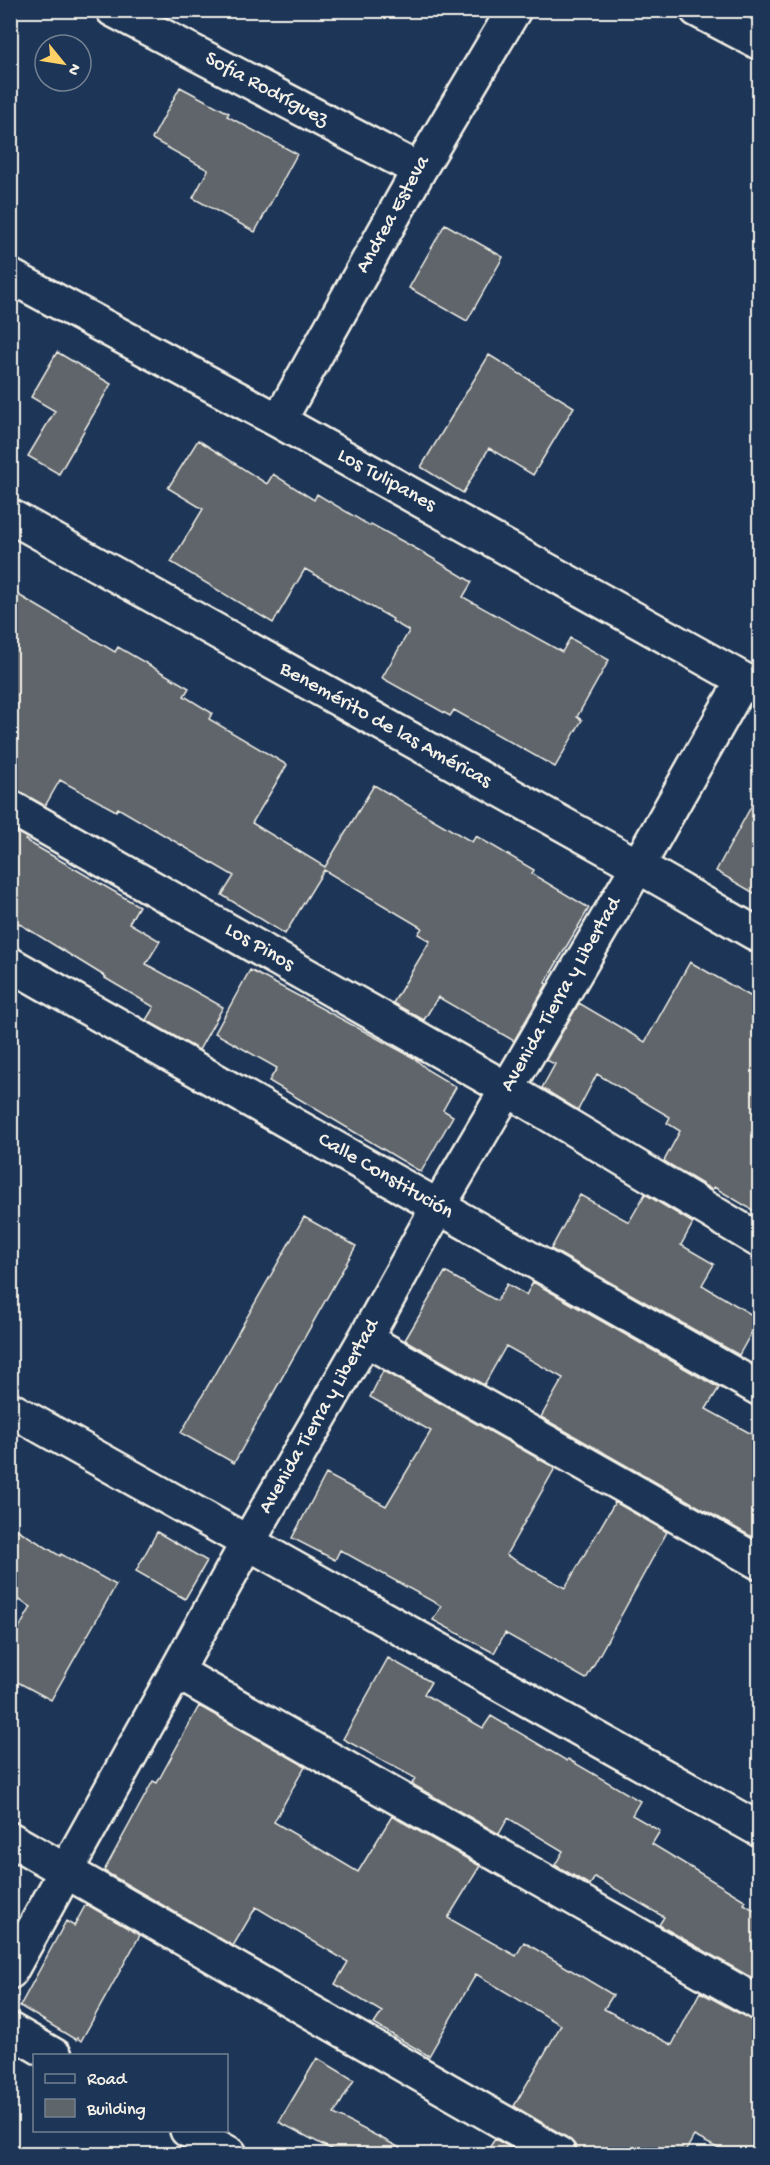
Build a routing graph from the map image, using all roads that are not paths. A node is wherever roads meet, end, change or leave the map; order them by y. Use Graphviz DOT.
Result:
graph roads {
  1 [pos="113,10"];
  2 [pos="514,10"];
  3 [pos="697,10"];
  4 [pos="759,43"];
  5 [pos="419,170"];
  6 [pos="10,276"];
  7 [pos="279,421"];
  8 [pos="10,516"];
  9 [pos="751,685"];
  10 [pos="10,807"];
  11 [pos="638,866"];
  12 [pos="759,936"];
  13 [pos="10,964"];
  14 [pos="507,1089"];
  15 [pos="438,1207"];
  16 [pos="759,1240"];
  17 [pos="365,1339"];
  18 [pos="759,1389"];
  19 [pos="10,1409"];
  20 [pos="248,1542"];
  21 [pos="759,1563"];
  22 [pos="177,1671"];
  23 [pos="759,1830"];
  24 [pos="10,1839"];
  25 [pos="66,1871"];
  26 [pos="10,1972"];
  27 [pos="759,2004"];
  28 [pos="10,2030"];
  29 [pos="53,2054"];
  30 [pos="191,2132"];
  31 [pos="230,2154"];
  32 [pos="559,2154"];
  1 -- 5 [label="street, Sofia Rodríguez"];
  2 -- 5 [label="street, Andrea Esteva"];
  3 -- 4 [label="street"];
  5 -- 7 [label="street, Andrea Esteva"];
  6 -- 7 [label="street, Los Tulipanes"];
  7 -- 9 [label="street, Los Tulipanes"];
  8 -- 11 [label="street, Benemérito de las Américas"];
  9 -- 11 [label="street, Avenida Tierra y Libertad"];
  10 -- 14 [label="street, Los Pinos"];
  11 -- 12 [label="street, Benemérito de las Américas"];
  11 -- 14 [label="street, Avenida Tierra y Libertad"];
  13 -- 15 [label="street, Calle Constitución"];
  14 -- 15 [label="street, Avenida Tierra y Libertad"];
  14 -- 16 [label="street, Los Pinos"];
  15 -- 17 [label="street, Avenida Tierra y Libertad"];
  15 -- 18 [label="street, Calle Constitución"];
  17 -- 20 [label="street, Avenida Tierra y Libertad"];
  17 -- 21 [label="street"];
  19 -- 20 [label="street"];
  20 -- 22 [label="street, Avenida Tierra y Libertad"];
  20 -- 23 [label="street"];
  22 -- 25 [label="street, Avenida Tierra y Libertad"];
  22 -- 27 [label="street"];
  24 -- 25 [label="street"];
  25 -- 26 [label="street, Avenida Tierra y Libertad"];
  25 -- 32 [label="street"];
  28 -- 29 [label="street"];
  30 -- 31 [label="street"];
}
